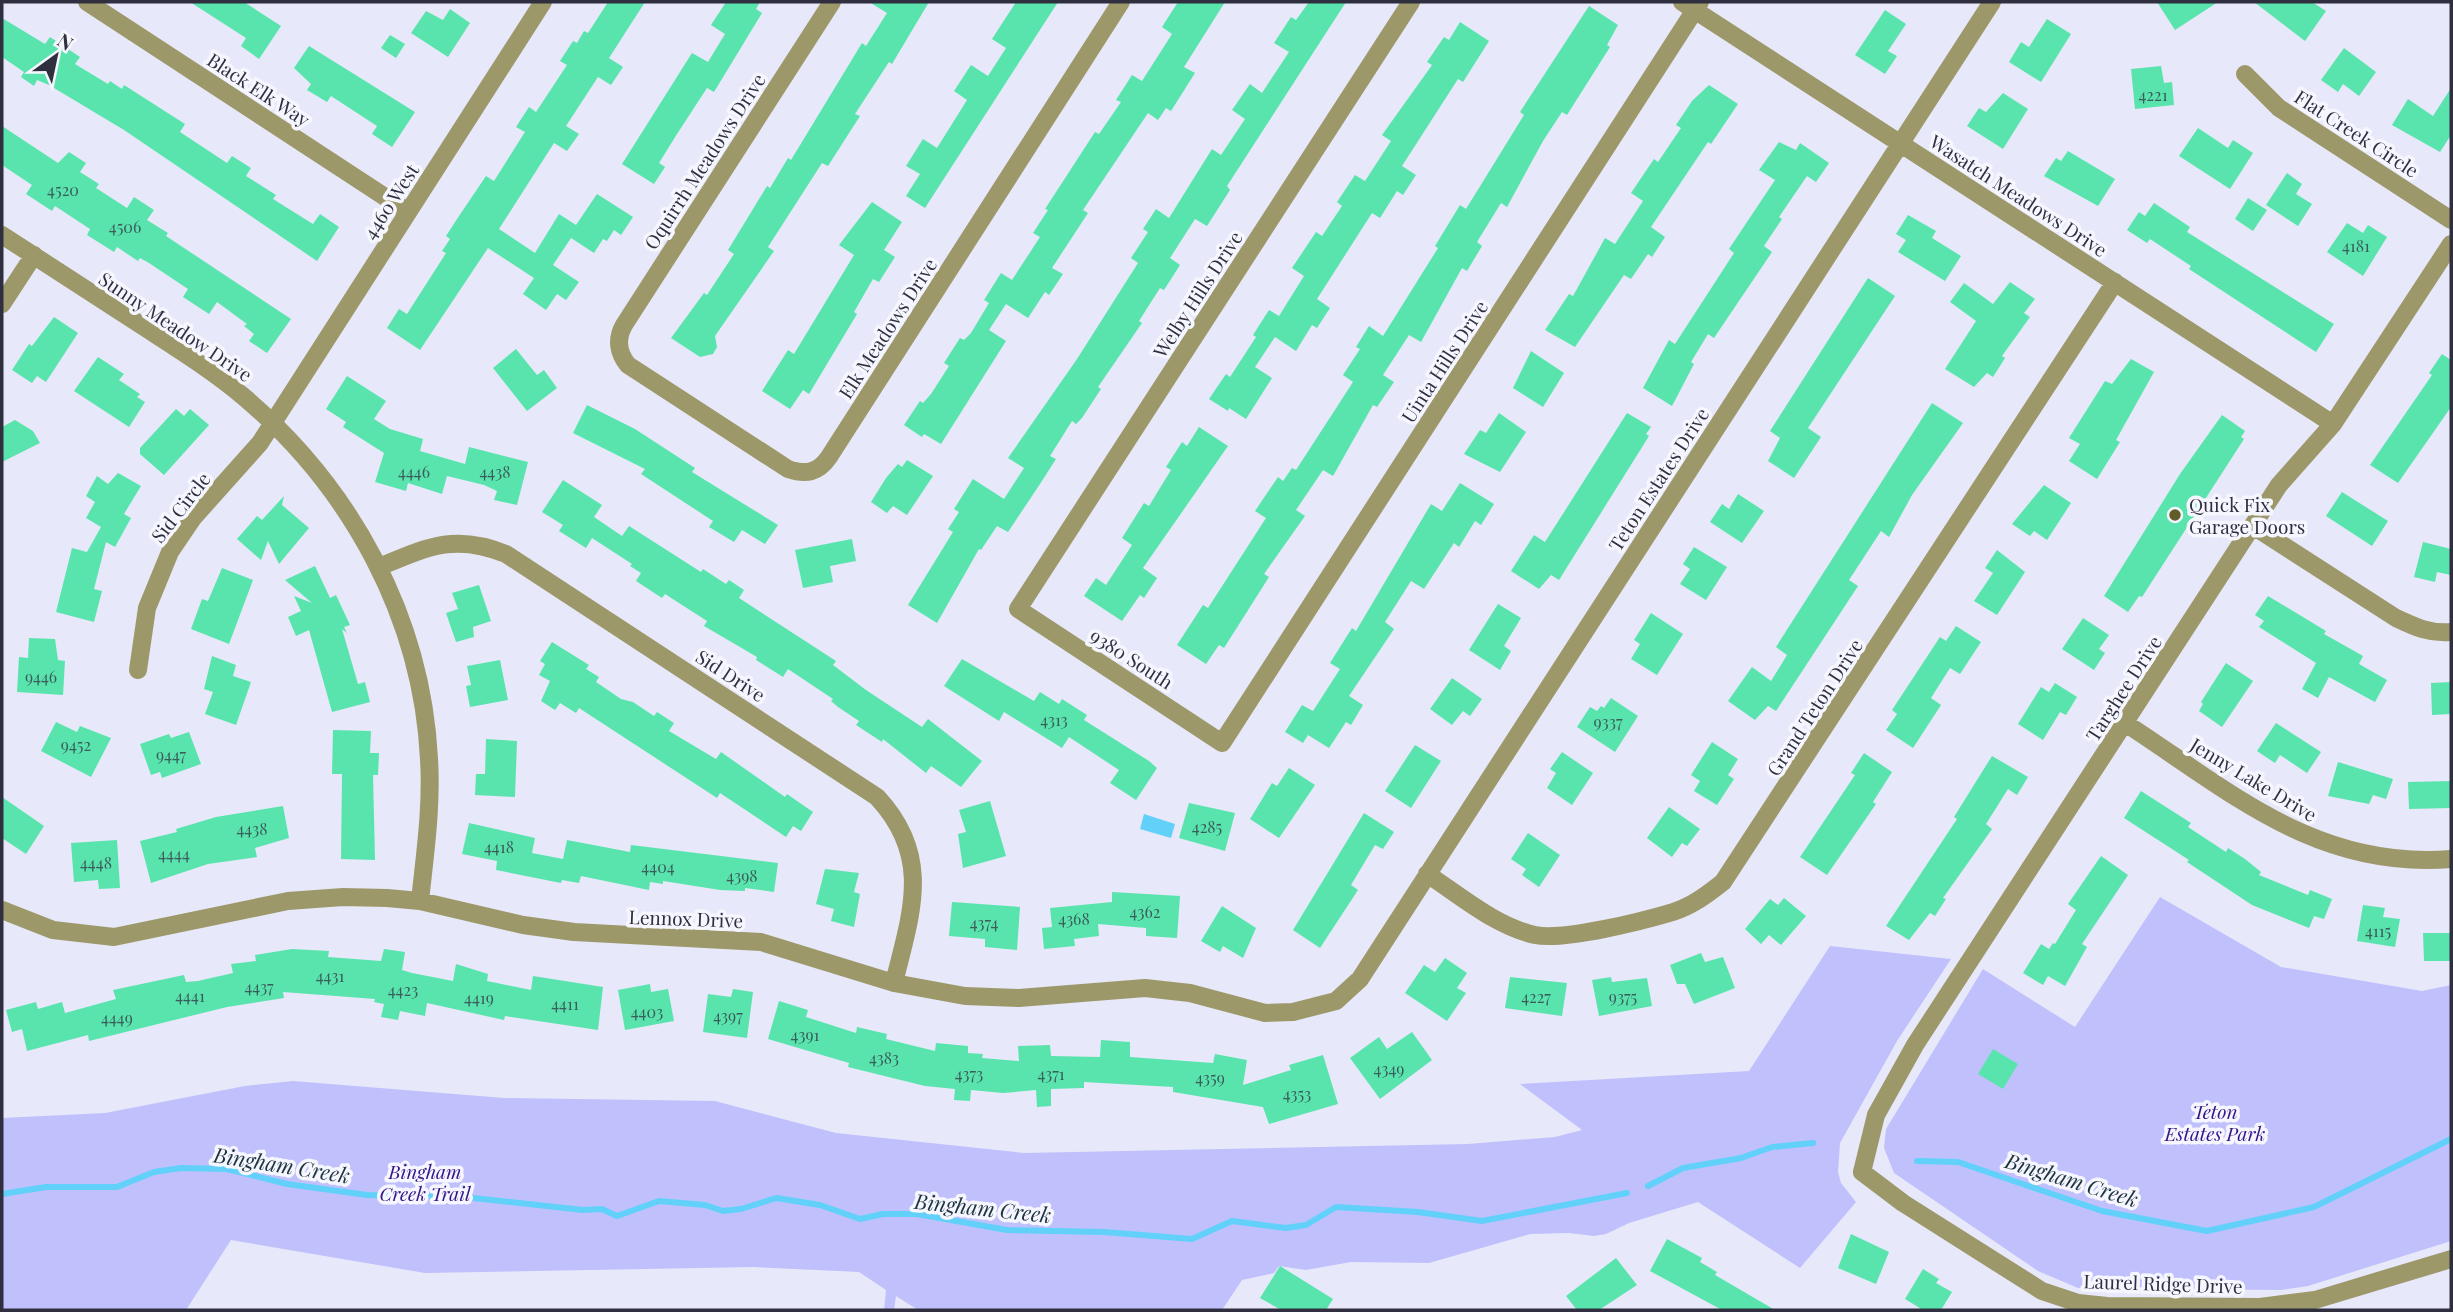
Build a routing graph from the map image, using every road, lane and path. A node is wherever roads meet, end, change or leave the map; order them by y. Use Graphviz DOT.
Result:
graph roads {
  1 [pos="87,2"];
  2 [pos="832,2"];
  3 [pos="1121,2"];
  4 [pos="1411,2"];
  5 [pos="1992,2"];
  6 [pos="536,4"];
  7 [pos="1692,4"];
  8 [pos="2245,74"];
  9 [pos="1900,144"];
  10 [pos="408,212"];
  11 [pos="2451,220"];
  12 [pos="2,235"];
  13 [pos="2451,244"];
  14 [pos="34,256"];
  15 [pos="2115,282"];
  16 [pos="2,304"];
  17 [pos="619,346"];
  18 [pos="273,423"];
  19 [pos="2333,424"];
  20 [pos="2253,526"];
  21 [pos="379,567"];
  22 [pos="1018,609"];
  23 [pos="2451,632"];
  24 [pos="138,670"];
  25 [pos="2125,723"];
  26 [pos="1222,743"];
  27 [pos="2451,859"];
  28 [pos="1427,874"];
  29 [pos="420,901"];
  30 [pos="2,910"];
  31 [pos="1360,979"];
  32 [pos="894,983"];
  33 [pos="1862,1172"];
  34 [pos="2451,1259"];
  35 [pos="2260,1309"];
  1 -- 10 [label="street, Black Elk Way"];
  2 -- 17 [label="street, Oquirrh Meadows Drive"];
  3 -- 17 [label="street, Elk Meadows Drive"];
  4 -- 22 [label="street, Welby Hills Drive"];
  5 -- 9 [label="street, Teton Estates Drive"];
  6 -- 10 [label="street, 4460 West"];
  7 -- 9 [label="street, Wasatch Meadows Drive"];
  7 -- 26 [label="street, Uinta Hills Drive"];
  8 -- 11 [label="street, Flat Creek Circle"];
  9 -- 15 [label="street, Wasatch Meadows Drive"];
  9 -- 28 [label="street, Teton Estates Drive"];
  10 -- 18 [label="street, 4460 West"];
  12 -- 14 [label="street, Sunny Meadow Drive"];
  13 -- 19 [label="street, Targhee Drive"];
  14 -- 16 [label="street"];
  14 -- 18 [label="street, Sunny Meadow Drive"];
  15 -- 19 [label="street, Wasatch Meadows Drive"];
  15 -- 28 [label="street, Grand Teton Drive"];
  18 -- 21 [label="street, Sunny Meadow Drive"];
  18 -- 24 [label="street, Sid Circle"];
  19 -- 20 [label="street, Targhee Drive"];
  20 -- 23 [label="street"];
  20 -- 25 [label="street, Targhee Drive"];
  21 -- 29 [label="street, Sunny Meadow Drive"];
  21 -- 32 [label="street, Sid Drive"];
  22 -- 26 [label="street, 9380 South"];
  25 -- 27 [label="street, Jenny Lake Drive"];
  25 -- 33 [label="street, Targhee Drive"];
  28 -- 31 [label="street, Teton Estates Drive"];
  29 -- 30 [label="street, Lennox Drive"];
  29 -- 32 [label="street, Lennox Drive"];
  31 -- 32 [label="street, Lennox Drive"];
  33 -- 35 [label="street, Laurel Ridge Drive"];
  34 -- 35 [label="street, Laurel Ridge Drive"];
}
